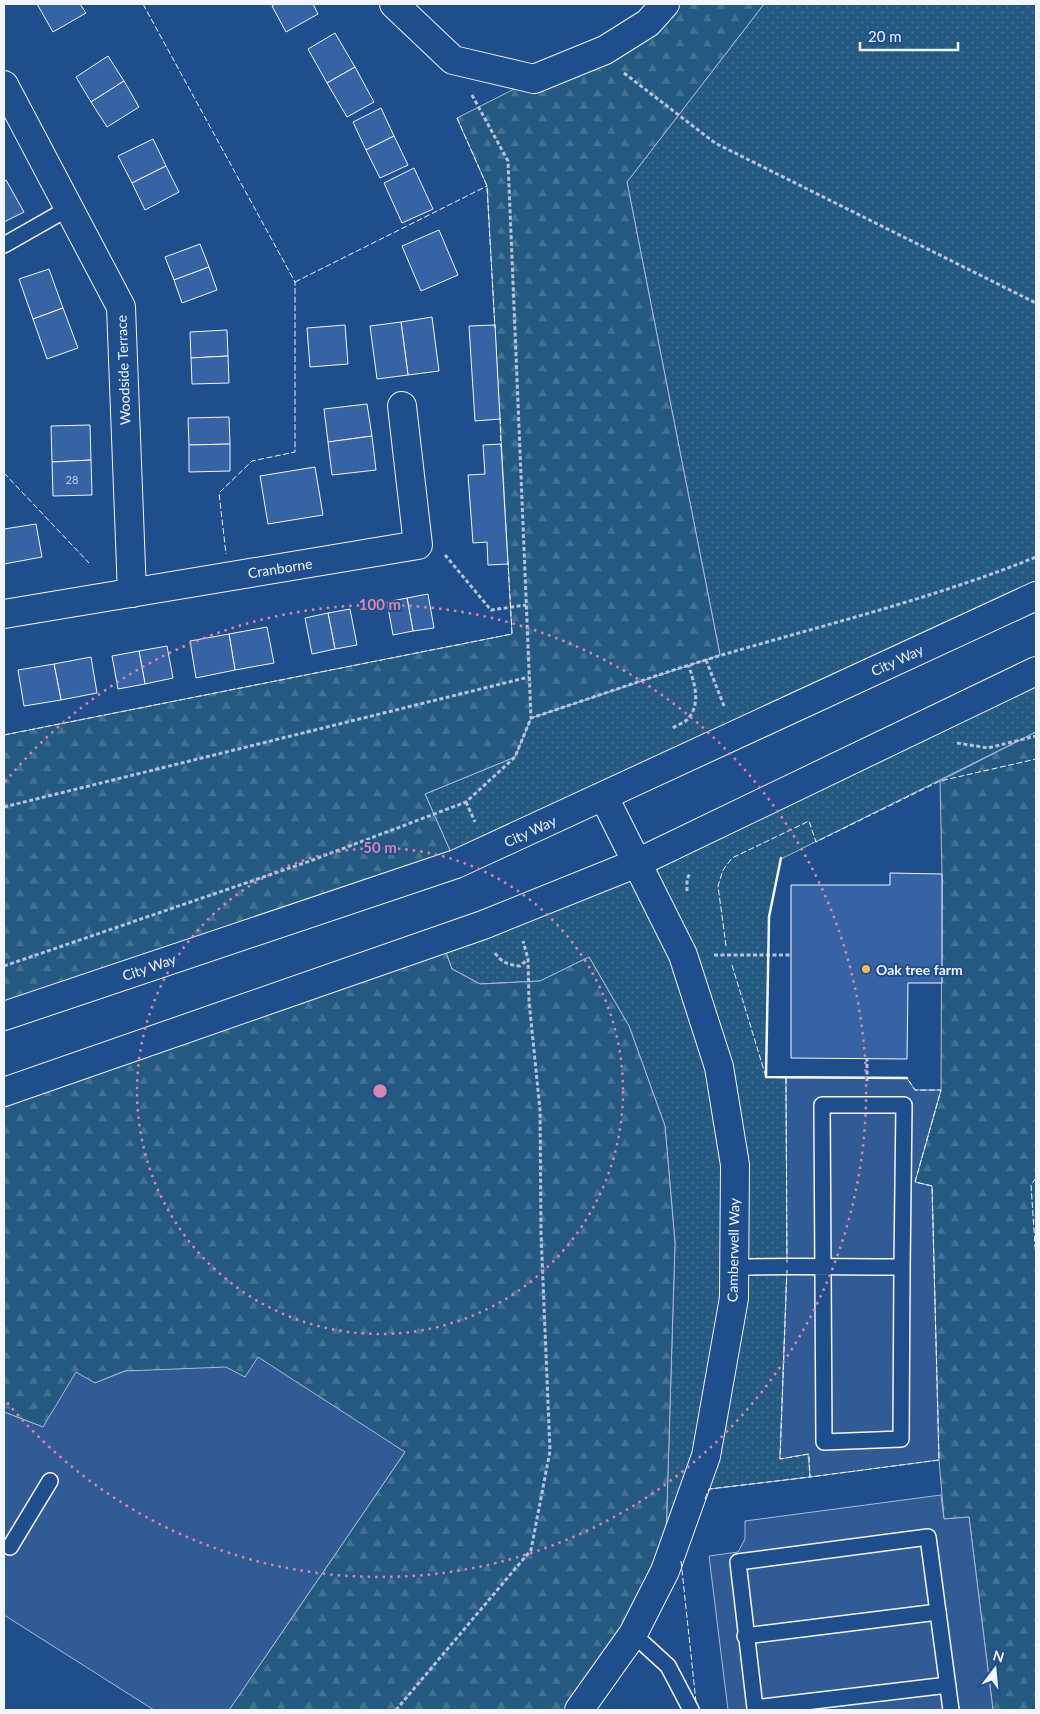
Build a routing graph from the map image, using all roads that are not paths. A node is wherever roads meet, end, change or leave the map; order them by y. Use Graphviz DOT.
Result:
graph roads {
  1 [pos="394,4"];
  2 [pos="665,4"];
  3 [pos="4,85"];
  4 [pos="69,208"];
  5 [pos="4,245"];
  6 [pos="402,406"];
  7 [pos="132,593"];
  8 [pos="1036,596"];
  9 [pos="4,614"];
  10 [pos="1036,671"];
  11 [pos="604,797"];
  12 [pos="637,863"];
  13 [pos="4,1016"];
  14 [pos="4,1092"];
  15 [pos="823,1266"];
  16 [pos="734,1267"];
  17 [pos="902,1267"];
  18 [pos="50,1481"];
  19 [pos="10,1547"];
  20 [pos="938,1612"];
  21 [pos="633,1634"];
  22 [pos="746,1636"];
  23 [pos="948,1684"];
  24 [pos="579,1710"];
  25 [pos="691,1710"];
  26 [pos="951,1710"];
  1 -- 2 [label="street"];
  3 -- 4 [label="street, Woodside Terrace"];
  4 -- 5 [label="lane"];
  4 -- 7 [label="street, Woodside Terrace"];
  6 -- 7 [label="street, Cranborne"];
  7 -- 9 [label="street, Cranborne"];
  8 -- 11 [label="street, City Way"];
  10 -- 12 [label="street"];
  11 -- 12 [label="street, Camberwell Way"];
  11 -- 13 [label="street, City Way"];
  12 -- 14 [label="street"];
  12 -- 16 [label="street, Camberwell Way"];
  15 -- 16 [label="lane"];
  15 -- 17 [label="lane"];
  15 -- 17 [label="lane"];
  15 -- 17 [label="lane"];
  16 -- 21 [label="street, Camberwell Way"];
  18 -- 19 [label="lane"];
  20 -- 22 [label="lane"];
  20 -- 22 [label="lane"];
  20 -- 23 [label="lane"];
  21 -- 24 [label="street, Camberwell Way"];
  21 -- 25 [label="lane"];
  22 -- 23 [label="lane"];
  23 -- 26 [label="lane"];
}
